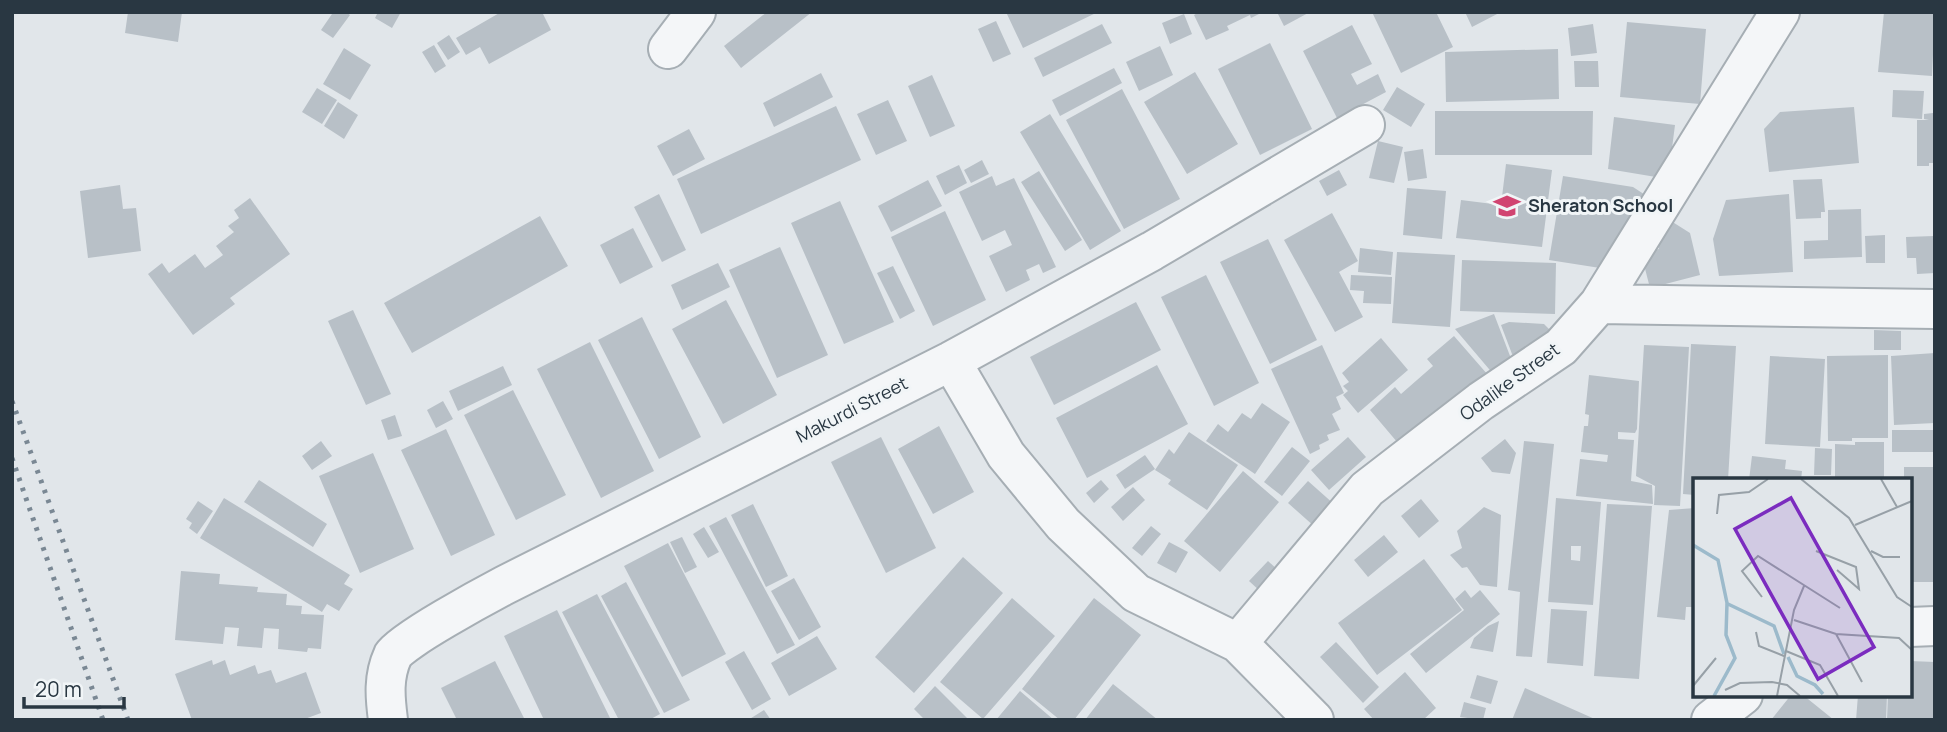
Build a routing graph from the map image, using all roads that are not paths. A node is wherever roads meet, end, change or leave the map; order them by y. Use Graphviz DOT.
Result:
graph roads {
  1 [pos="696,12"];
  2 [pos="1780,12"];
  3 [pos="668,49"];
  4 [pos="1365,125"];
  5 [pos="1599,304"];
  6 [pos="1935,309"];
  7 [pos="951,361"];
  8 [pos="1935,626"];
  9 [pos="1912,627"];
  10 [pos="1238,643"];
  11 [pos="1740,697"];
  12 [pos="388,720"];
  13 [pos="1314,720"];
  14 [pos="1711,720"];
  1 -- 3 [label="street"];
  2 -- 5 [label="street, Odalike Street"];
  4 -- 7 [label="street, Makurdi Street"];
  5 -- 6 [label="street"];
  5 -- 10 [label="street, Odalike Street"];
  7 -- 10 [label="street"];
  7 -- 12 [label="street, Makurdi Street"];
  8 -- 9 [label="street"];
  10 -- 13 [label="street"];
  11 -- 14 [label="street"];
}
